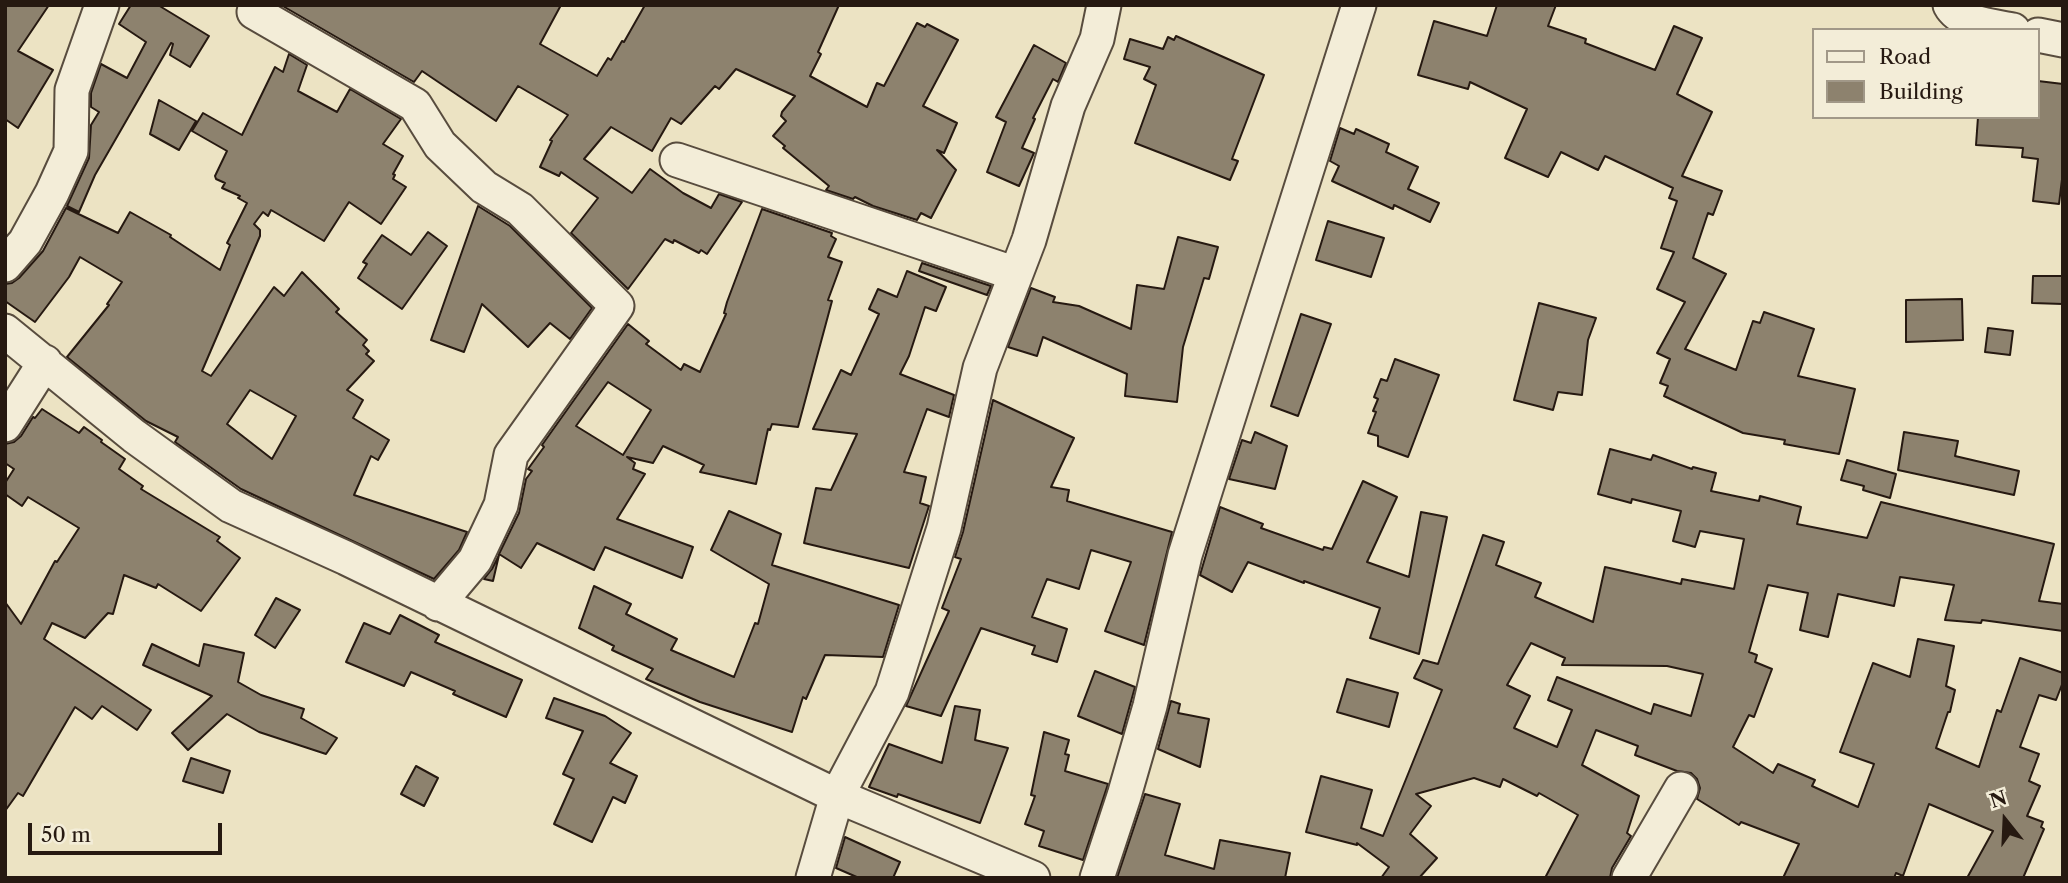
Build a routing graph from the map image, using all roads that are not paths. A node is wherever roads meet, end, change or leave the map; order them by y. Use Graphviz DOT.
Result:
graph roads {
  1 [pos="102,5"];
  2 [pos="1104,5"];
  3 [pos="1359,5"];
  4 [pos="1950,5"];
  5 [pos="254,12"];
  6 [pos="2004,28"];
  7 [pos="2040,35"];
  8 [pos="2063,40"];
  9 [pos="677,160"];
  10 [pos="5,265"];
  11 [pos="1016,274"];
  12 [pos="5,331"];
  13 [pos="45,362"];
  14 [pos="5,425"];
  15 [pos="438,604"];
  16 [pos="1681,789"];
  17 [pos="837,796"];
  18 [pos="813,878"];
  19 [pos="1033,878"];
  20 [pos="1097,878"];
  21 [pos="1629,878"];
  1 -- 10 [label="street"];
  2 -- 11 [label="street"];
  3 -- 20 [label="street"];
  4 -- 6 [label="street"];
  5 -- 15 [label="street"];
  7 -- 8 [label="street"];
  9 -- 11 [label="street"];
  11 -- 17 [label="street"];
  12 -- 13 [label="street"];
  13 -- 14 [label="street"];
  13 -- 15 [label="street"];
  15 -- 17 [label="street"];
  16 -- 21 [label="street"];
  17 -- 18 [label="street"];
  17 -- 19 [label="street"];
}
